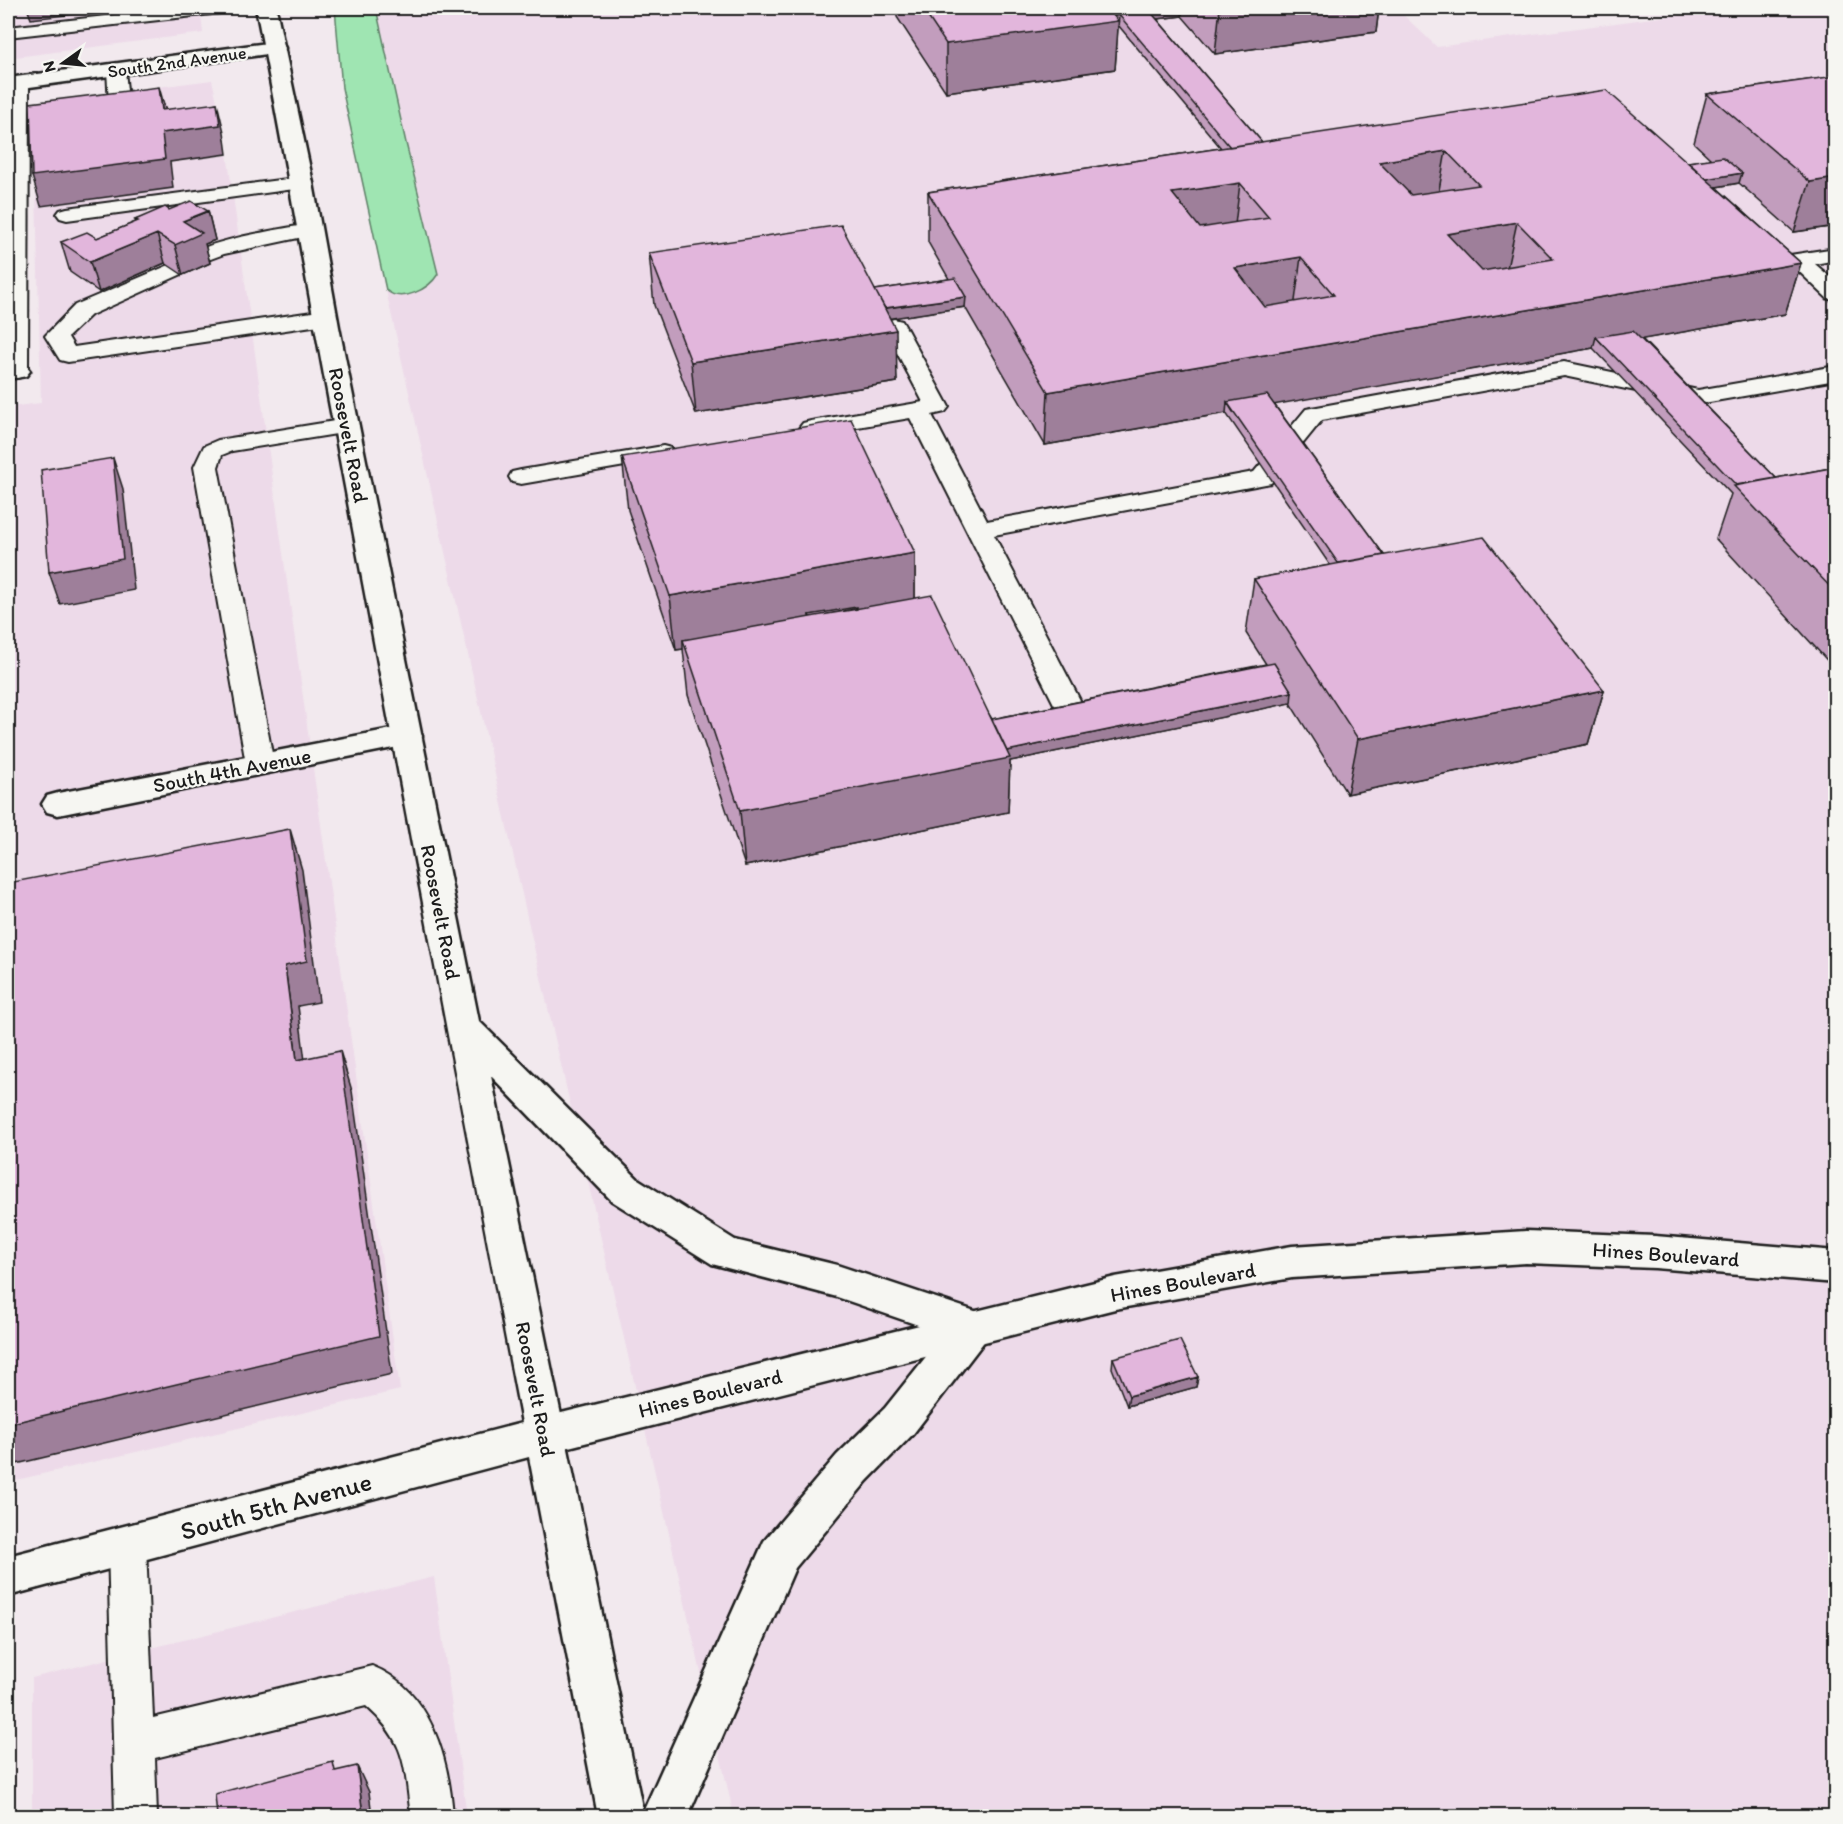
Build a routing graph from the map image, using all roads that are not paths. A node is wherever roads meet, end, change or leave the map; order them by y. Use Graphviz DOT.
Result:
graph roads {
  1 [pos="221,8"];
  2 [pos="266,8"];
  3 [pos="8,32"];
  4 [pos="275,48"];
  5 [pos="116,70"];
  6 [pos="14,84"];
  7 [pos="120,121"];
  8 [pos="302,183"];
  9 [pos="67,214"];
  10 [pos="310,230"];
  11 [pos="1781,245"];
  12 [pos="1836,254"];
  13 [pos="200,257"];
  14 [pos="1798,260"];
  15 [pos="174,269"];
  16 [pos="1836,294"];
  17 [pos="326,317"];
  18 [pos="894,326"];
  19 [pos="12,371"];
  20 [pos="1836,373"];
  21 [pos="918,411"];
  22 [pos="347,426"];
  23 [pos="789,432"];
  24 [pos="684,449"];
  25 [pos="521,477"];
  26 [pos="979,530"];
  27 [pos="1068,704"];
  28 [pos="407,736"];
  29 [pos="260,764"];
  30 [pos="58,804"];
  31 [pos="463,1026"];
  32 [pos="1836,1267"];
  33 [pos="972,1327"];
  34 [pos="545,1435"];
  35 [pos="127,1546"];
  36 [pos="8,1576"];
  37 [pos="134,1743"];
  38 [pos="136,1816"];
  39 [pos="432,1816"];
  40 [pos="621,1816"];
  41 [pos="665,1816"];
  1 -- 3 [label="lane"];
  2 -- 4 [label="main road, Roosevelt Road"];
  4 -- 5 [label="main road, South 2nd Avenue"];
  4 -- 8 [label="main road, Roosevelt Road"];
  5 -- 6 [label="main road, South 2nd Avenue"];
  5 -- 7 [label="lane"];
  6 -- 19 [label="lane"];
  8 -- 9 [label="lane"];
  8 -- 10 [label="main road, Roosevelt Road"];
  10 -- 13 [label="lane"];
  10 -- 17 [label="main road, Roosevelt Road"];
  11 -- 14 [label="lane"];
  12 -- 14 [label="lane"];
  14 -- 16 [label="lane"];
  15 -- 17 [label="lane"];
  17 -- 22 [label="main road, Roosevelt Road"];
  18 -- 21 [label="lane"];
  20 -- 26 [label="lane"];
  21 -- 23 [label="lane"];
  21 -- 26 [label="lane"];
  22 -- 28 [label="main road, Roosevelt Road"];
  22 -- 29 [label="lane"];
  24 -- 25 [label="lane"];
  26 -- 27 [label="lane"];
  28 -- 29 [label="main road, South 4th Avenue"];
  28 -- 31 [label="main road, Roosevelt Road"];
  29 -- 30 [label="main road, South 4th Avenue"];
  31 -- 33 [label="main road"];
  31 -- 34 [label="main road, Roosevelt Road"];
  32 -- 33 [label="main road, Hines Boulevard"];
  33 -- 34 [label="main road, Hines Boulevard"];
  33 -- 41 [label="main road"];
  34 -- 35 [label="main road, South 5th Avenue"];
  34 -- 40 [label="main road, Roosevelt Road"];
  35 -- 36 [label="main road, South 5th Avenue"];
  35 -- 37 [label="lane"];
  37 -- 38 [label="lane"];
  37 -- 39 [label="lane"];
}
